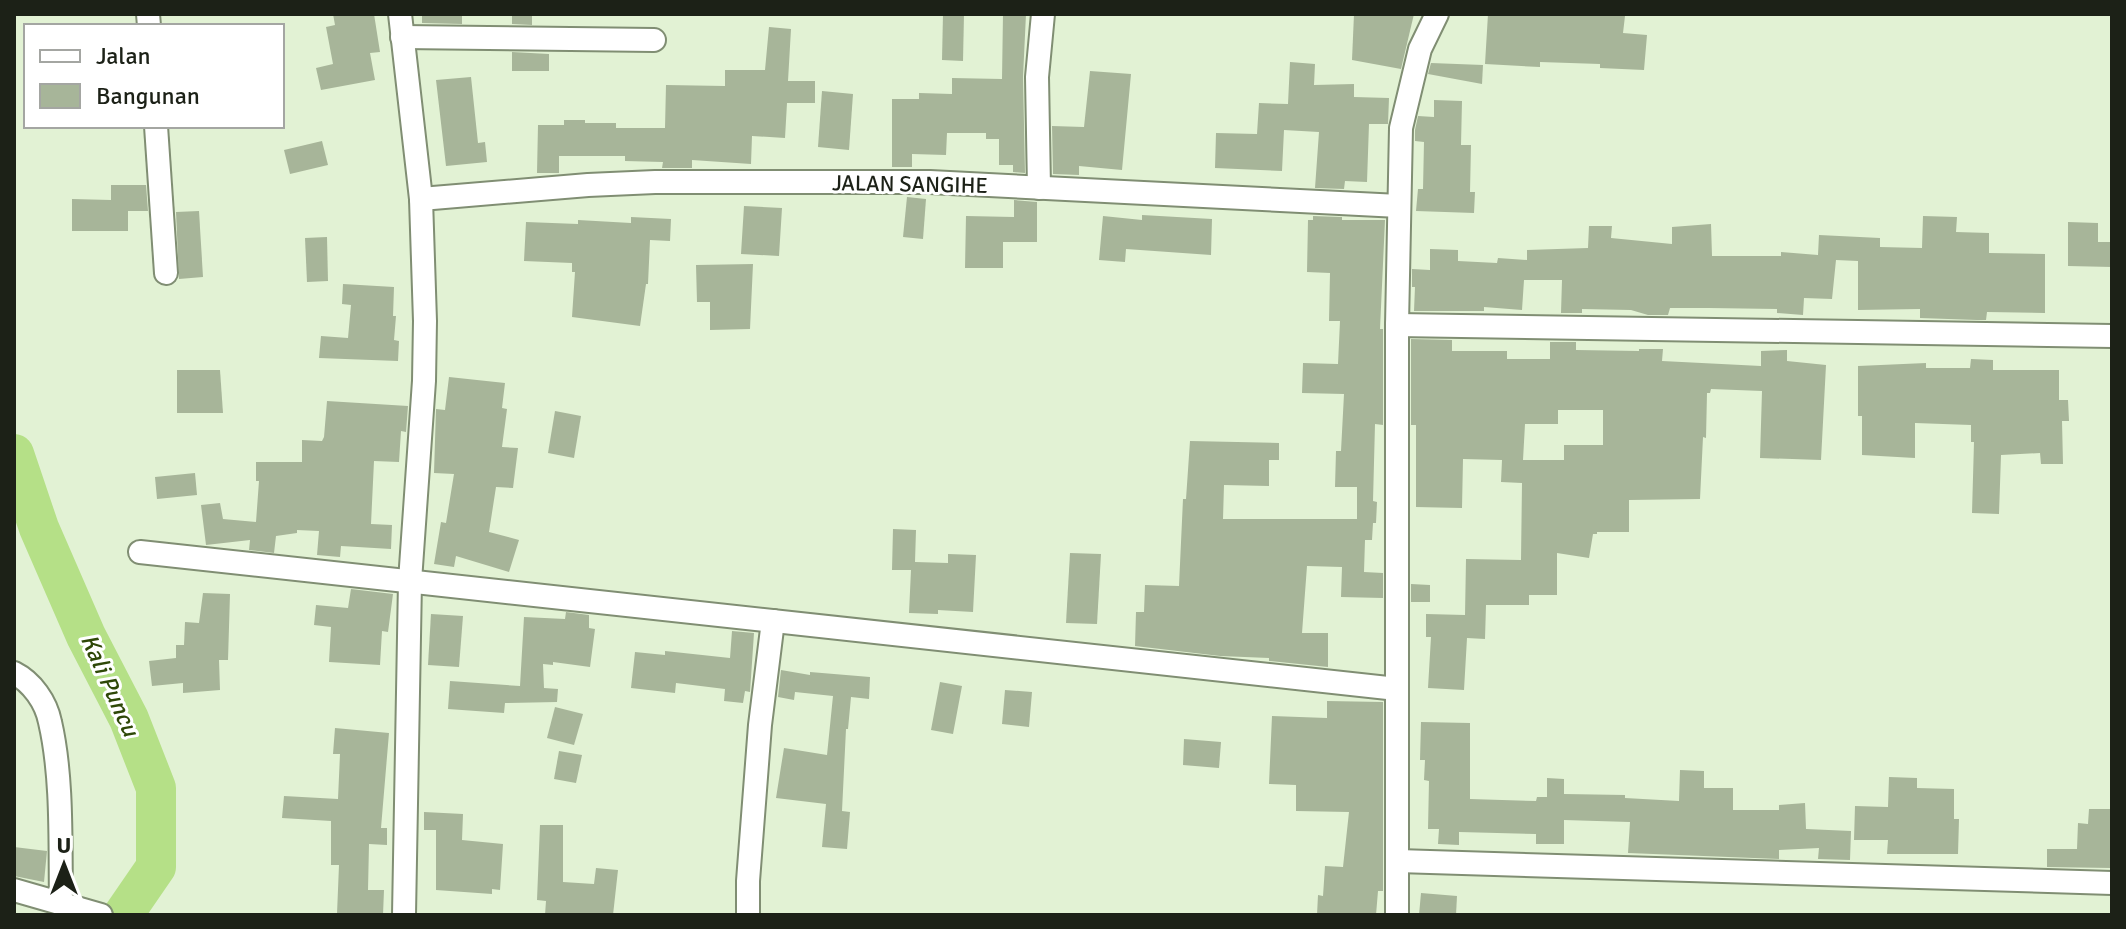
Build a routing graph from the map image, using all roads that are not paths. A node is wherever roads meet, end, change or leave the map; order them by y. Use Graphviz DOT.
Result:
graph roads {
  1 [pos="1043,14"];
  2 [pos="1437,14"];
  3 [pos="401,25"];
  4 [pos="654,40"];
  5 [pos="156,128"];
  6 [pos="1039,188"];
  7 [pos="421,199"];
  8 [pos="1399,206"];
  9 [pos="166,273"];
  10 [pos="1397,325"];
  11 [pos="2112,336"];
  12 [pos="140,552"];
  13 [pos="410,581"];
  14 [pos="773,621"];
  15 [pos="14,673"];
  16 [pos="1397,689"];
  17 [pos="1398,861"];
  18 [pos="2112,883"];
  19 [pos="14,890"];
  20 [pos="61,904"];
  21 [pos="101,915"];
  22 [pos="404,915"];
  23 [pos="748,915"];
  24 [pos="1397,915"];
  1 -- 6 [label="street"];
  2 -- 8 [label="street"];
  3 -- 4 [label="street"];
  3 -- 7 [label="street"];
  5 -- 9 [label="street"];
  6 -- 7 [label="street, JALAN SANGIHE"];
  6 -- 8 [label="street, JALAN SANGIHE"];
  7 -- 13 [label="street"];
  8 -- 10 [label="street"];
  10 -- 11 [label="street"];
  10 -- 16 [label="street"];
  12 -- 13 [label="street"];
  13 -- 14 [label="street"];
  13 -- 22 [label="street"];
  14 -- 16 [label="street"];
  14 -- 23 [label="street"];
  15 -- 20 [label="street"];
  16 -- 17 [label="street"];
  17 -- 18 [label="street"];
  17 -- 24 [label="street"];
  19 -- 20 [label="street"];
  20 -- 21 [label="street"];
}
